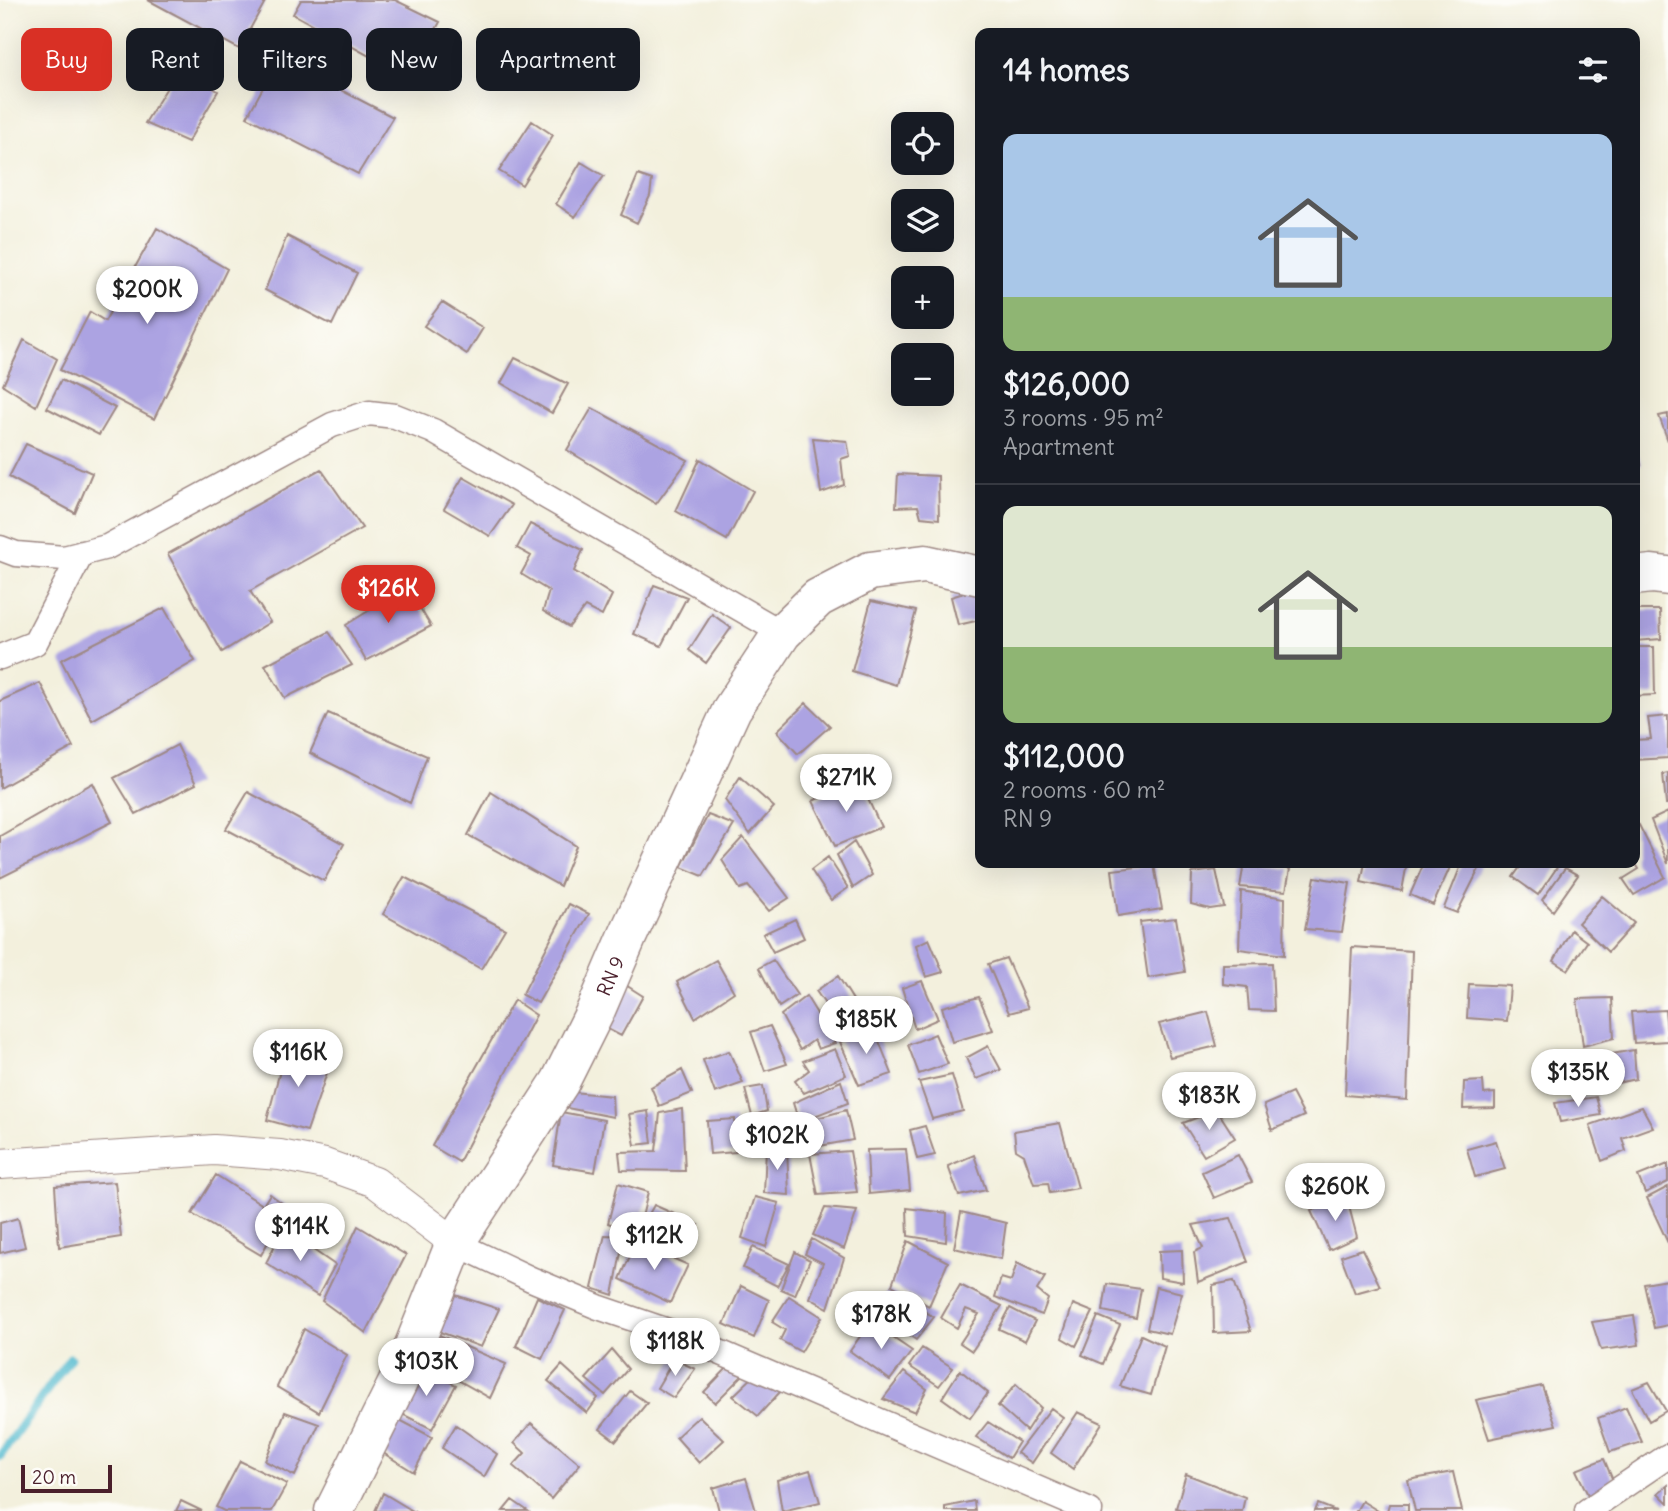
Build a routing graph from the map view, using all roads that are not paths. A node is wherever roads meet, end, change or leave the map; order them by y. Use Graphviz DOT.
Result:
graph roads {
  1 [pos="0,548"];
  2 [pos="82,553"];
  3 [pos="975,575"];
  4 [pos="1640,575"];
  5 [pos="1668,576"];
  6 [pos="782,633"];
  7 [pos="0,657"];
  8 [pos="0,1164"];
  9 [pos="455,1243"];
  10 [pos="1668,1456"];
  11 [pos="334,1511"];
  12 [pos="1090,1511"];
  13 [pos="1587,1511"];
  1 -- 2 [label="street"];
  2 -- 6 [label="street"];
  2 -- 7 [label="street"];
  3 -- 6 [label="main road, RN 9 / RN 9"];
  4 -- 5 [label="main road"];
  6 -- 9 [label="main road, RN 9 / RN 9"];
  8 -- 9 [label="street"];
  9 -- 11 [label="main road, RN 9 / RN 9"];
  9 -- 12 [label="street"];
  10 -- 13 [label="street"];
}
